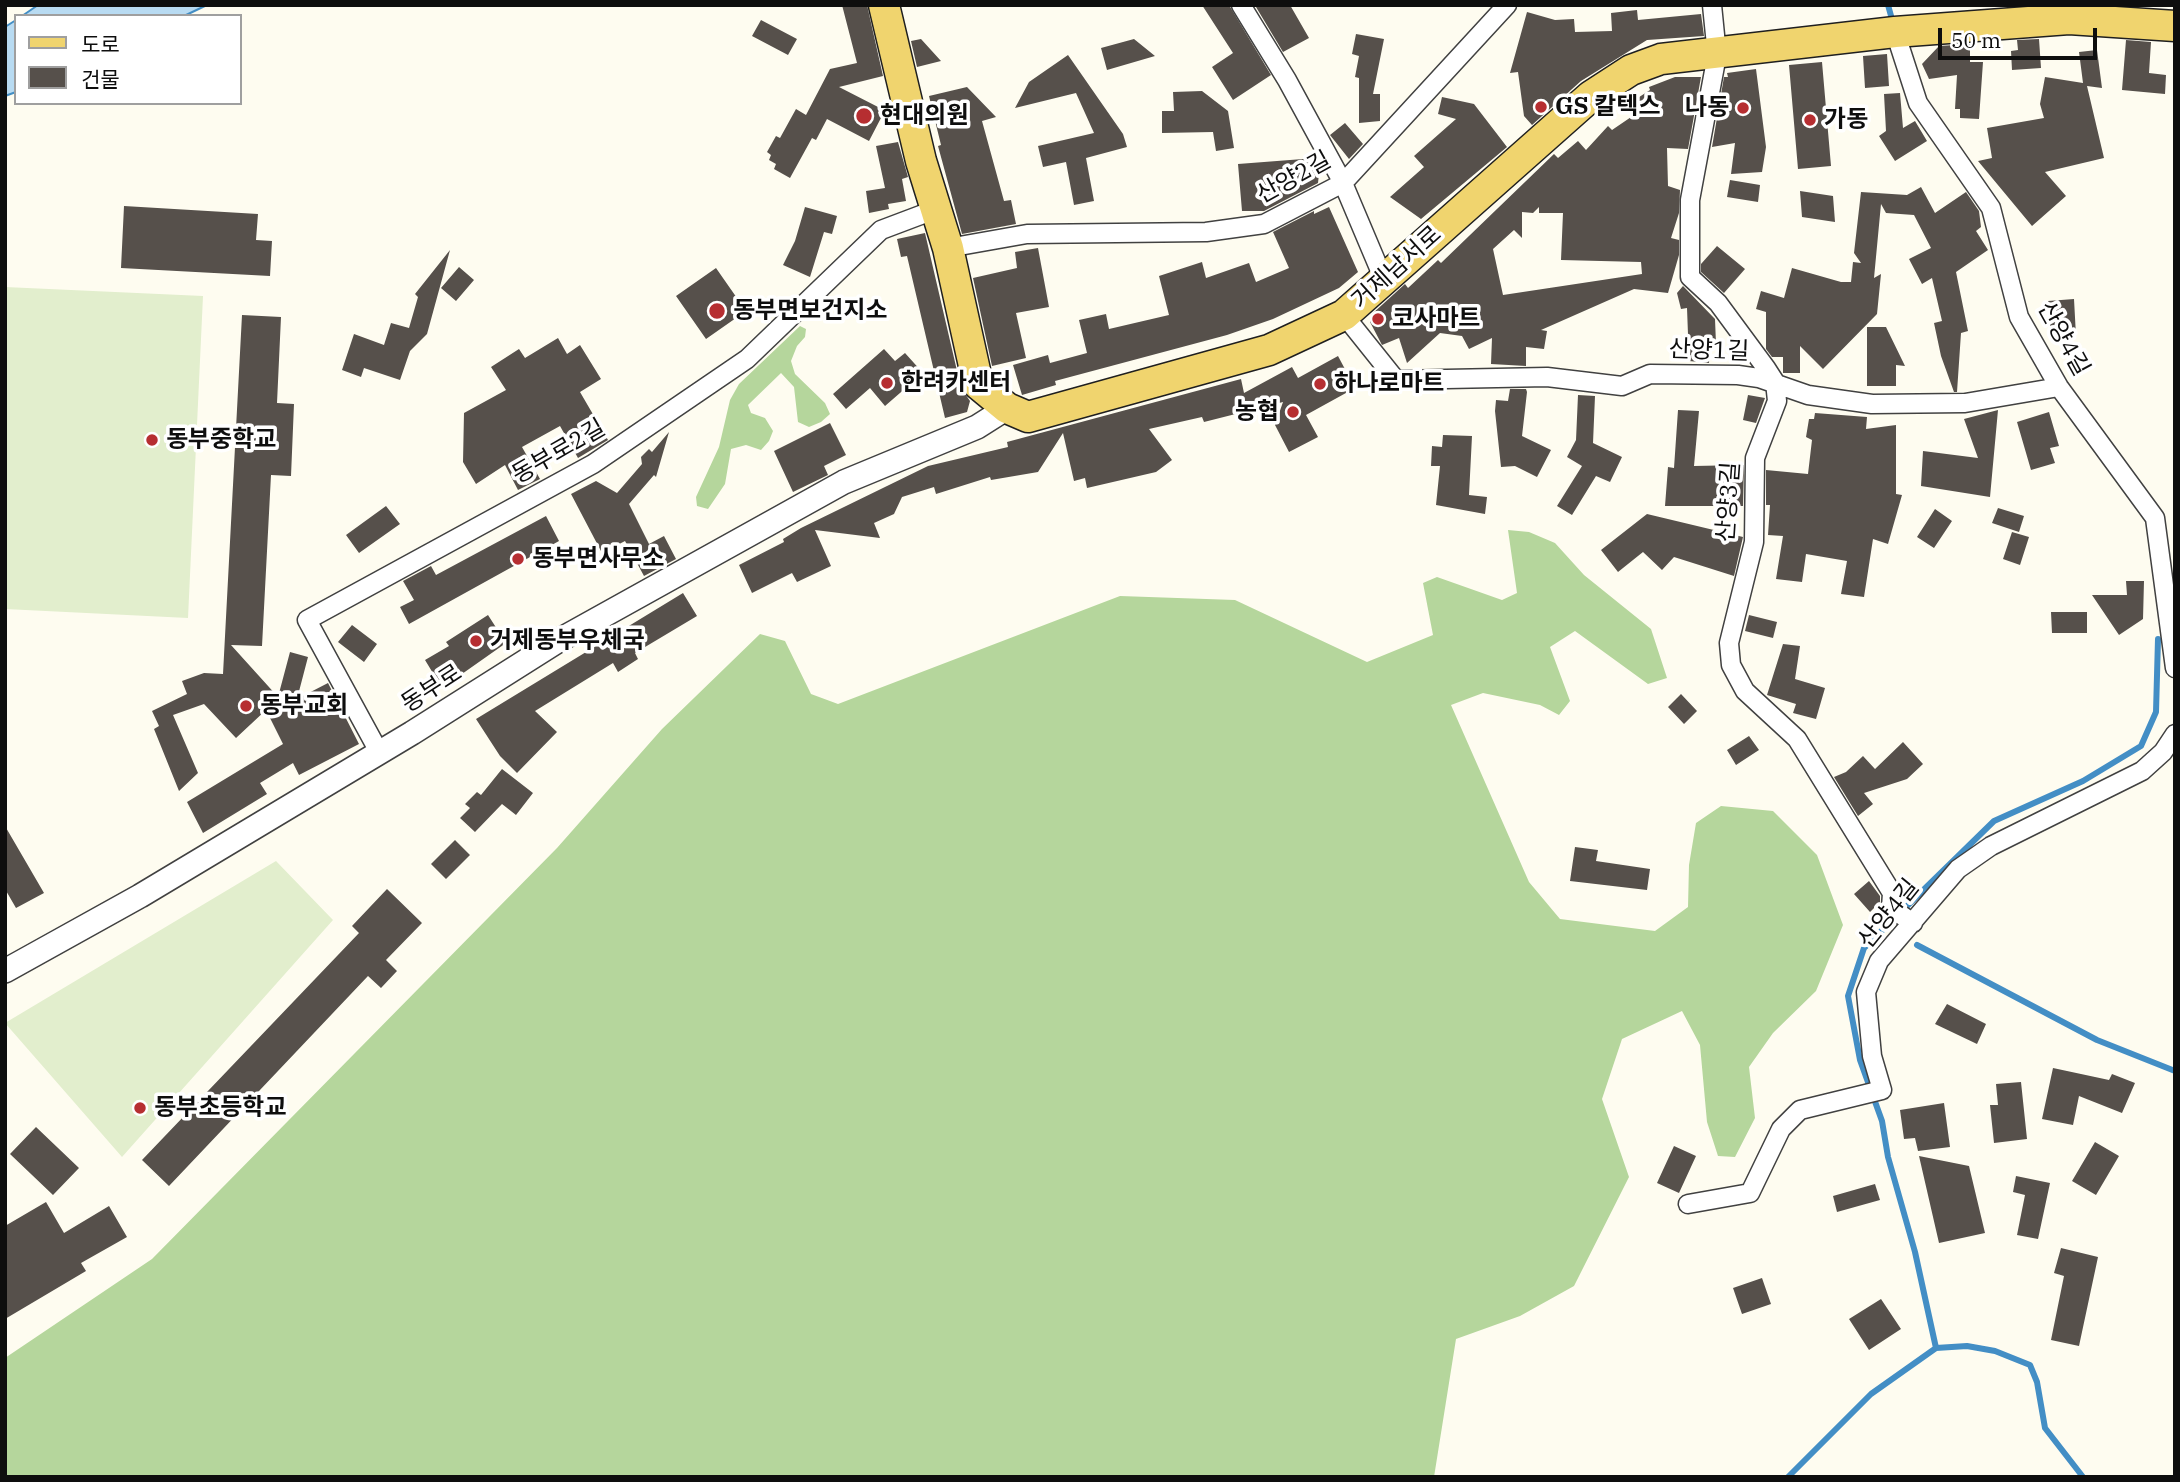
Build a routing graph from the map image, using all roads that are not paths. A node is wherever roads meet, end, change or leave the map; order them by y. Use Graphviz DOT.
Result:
graph roads {
  1 [pos="884,5"];
  2 [pos="1241,5"];
  3 [pos="1507,5"];
  4 [pos="1712,5"];
  5 [pos="2175,26"];
  6 [pos="1895,32"];
  7 [pos="1717,55"];
  8 [pos="1343,183"];
  9 [pos="934,210"];
  10 [pos="948,248"];
  11 [pos="1384,280"];
  12 [pos="1344,315"];
  13 [pos="1775,383"];
  14 [pos="2059,387"];
  15 [pos="1007,408"];
  16 [pos="2175,668"];
  17 [pos="2175,734"];
  18 [pos="379,752"];
  19 [pos="1913,923"];
  20 [pos="5,971"];
  21 [pos="1688,1204"];
  1 -- 9 [label="main road, 거제남서로"];
  2 -- 8 [label="street"];
  3 -- 8 [label="street, 산양2길"];
  4 -- 7 [label="street"];
  5 -- 6 [label="main road, 거제남서로"];
  6 -- 7 [label="main road, 거제남서로"];
  6 -- 14 [label="street, 산양4길"];
  7 -- 11 [label="main road, 거제남서로"];
  7 -- 13 [label="street"];
  8 -- 10 [label="street, 산양2길"];
  8 -- 11 [label="street"];
  9 -- 10 [label="main road, 거제남서로"];
  9 -- 18 [label="street, 동부로2길"];
  10 -- 15 [label="main road, 거제남서로"];
  11 -- 12 [label="main road, 거제남서로"];
  12 -- 13 [label="street, 산양1길"];
  12 -- 15 [label="main road, 거제남서로"];
  13 -- 14 [label="street, 산양1길"];
  13 -- 19 [label="street, 산양3길"];
  14 -- 16 [label="street, 산양4길"];
  15 -- 18 [label="street, 동부로"];
  17 -- 19 [label="street, 산양4길"];
  18 -- 20 [label="street, 동부로"];
  19 -- 21 [label="street, 산양4길"];
}
